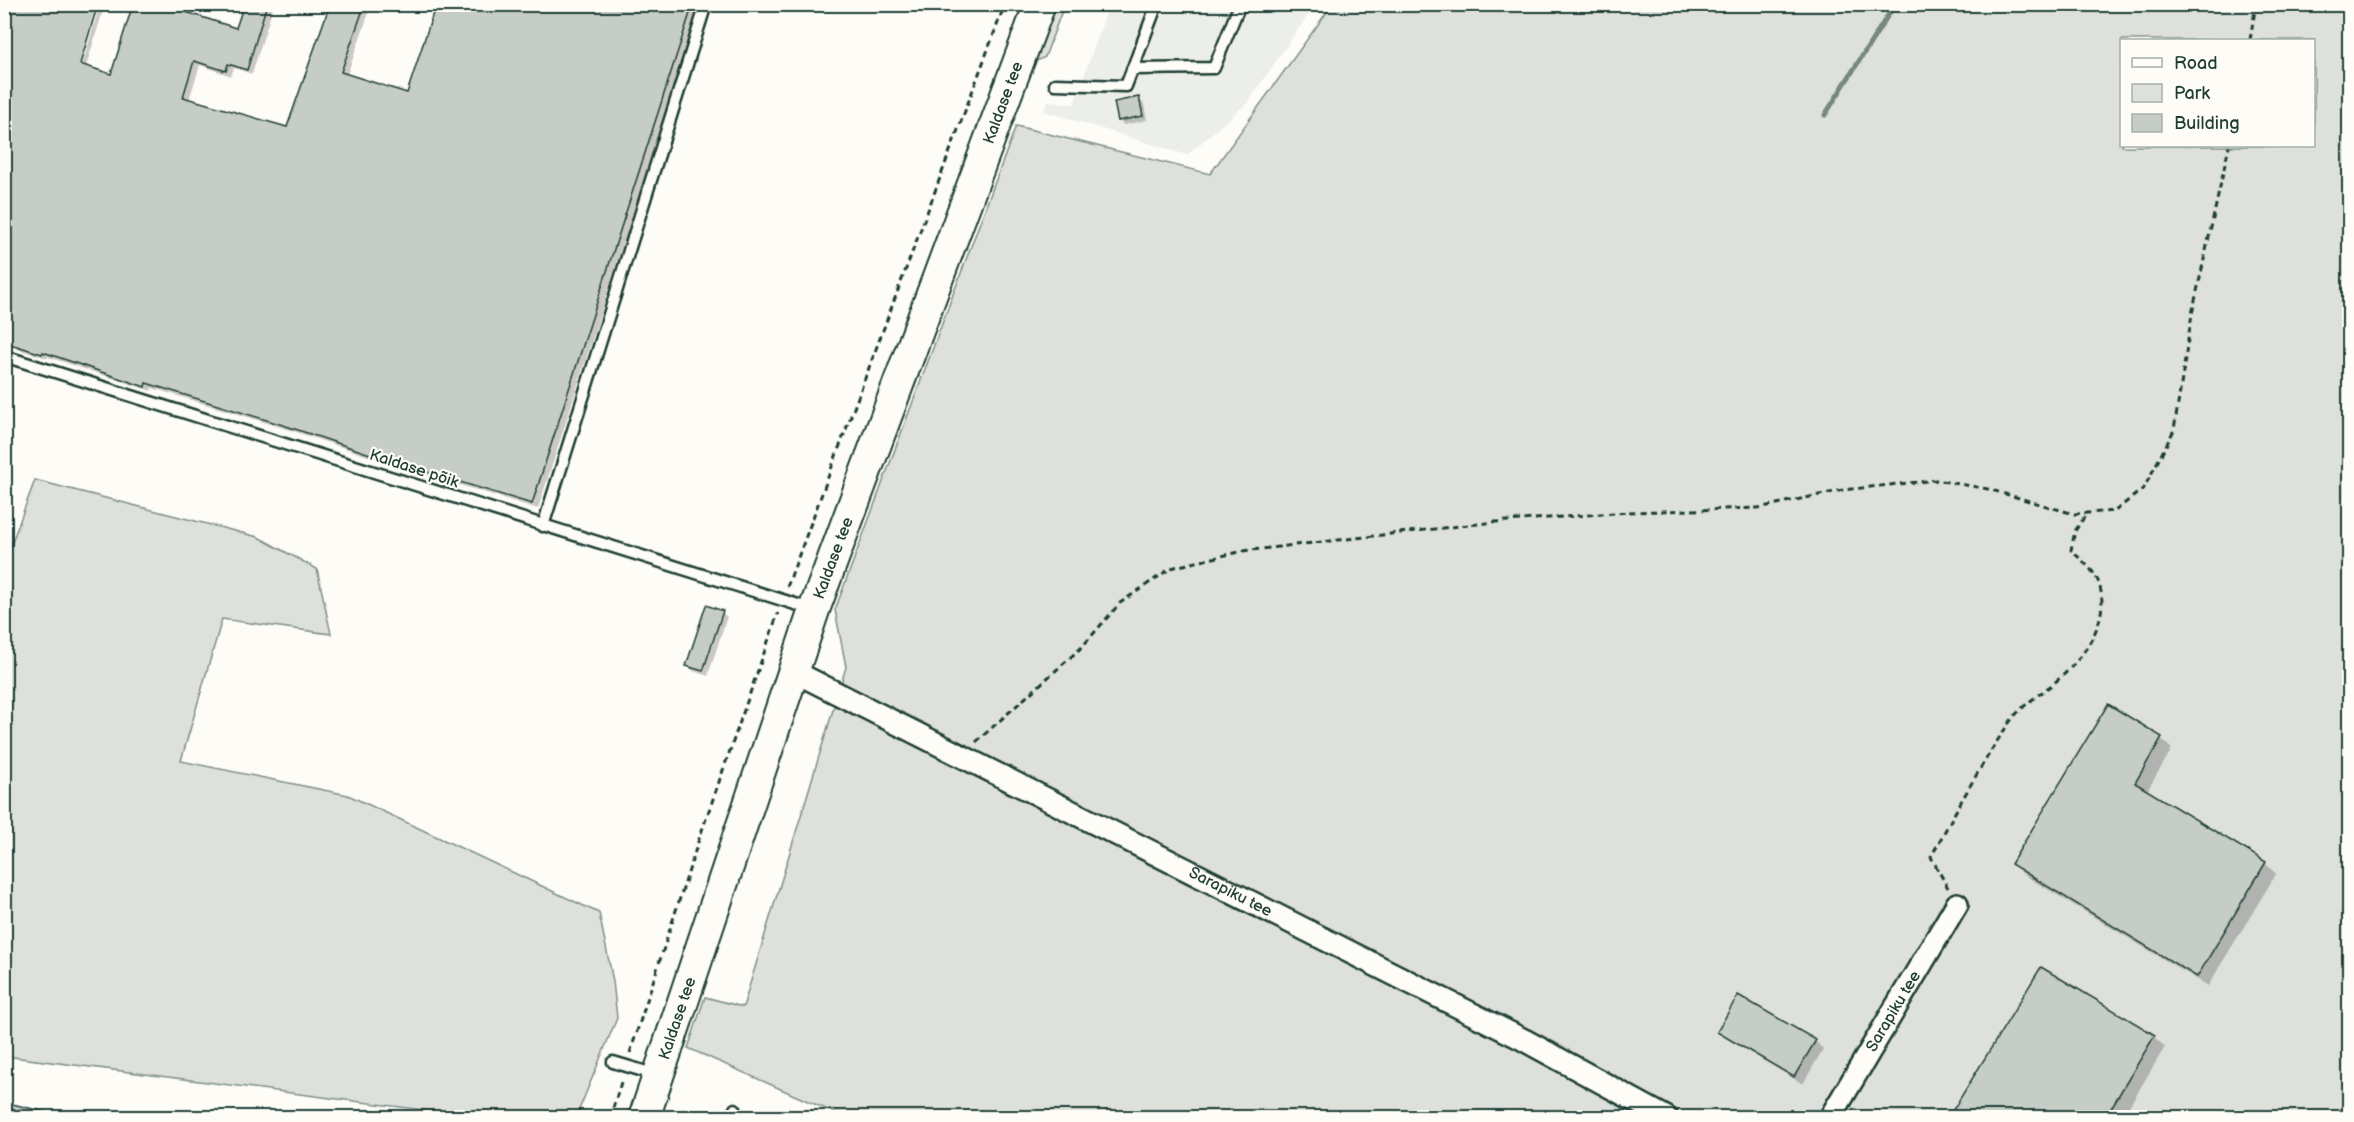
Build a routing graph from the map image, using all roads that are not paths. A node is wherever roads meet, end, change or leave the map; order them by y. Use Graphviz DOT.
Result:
graph roads {
  1 [pos="706,4"];
  2 [pos="1040,4"];
  3 [pos="1157,4"];
  4 [pos="1240,4"];
  5 [pos="1132,69"];
  6 [pos="1055,84"];
  7 [pos="4,356"];
  8 [pos="543,526"];
  9 [pos="814,610"];
  10 [pos="793,670"];
  11 [pos="1957,904"];
  12 [pos="613,1062"];
  13 [pos="657,1076"];
  14 [pos="644,1118"];
  15 [pos="1667,1118"];
  16 [pos="1830,1118"];
  1 -- 8 [label="lane"];
  2 -- 9 [label="street, Kaldase tee"];
  3 -- 5 [label="lane"];
  4 -- 5 [label="lane"];
  5 -- 6 [label="lane"];
  7 -- 8 [label="lane, Kaldase põik"];
  8 -- 9 [label="lane, Kaldase põik"];
  9 -- 10 [label="street, Kaldase tee"];
  10 -- 13 [label="street, Kaldase tee"];
  10 -- 15 [label="street, Sarapiku tee"];
  11 -- 16 [label="street, Sarapiku tee"];
  12 -- 13 [label="lane"];
  13 -- 14 [label="street, Kaldase tee"];
}
